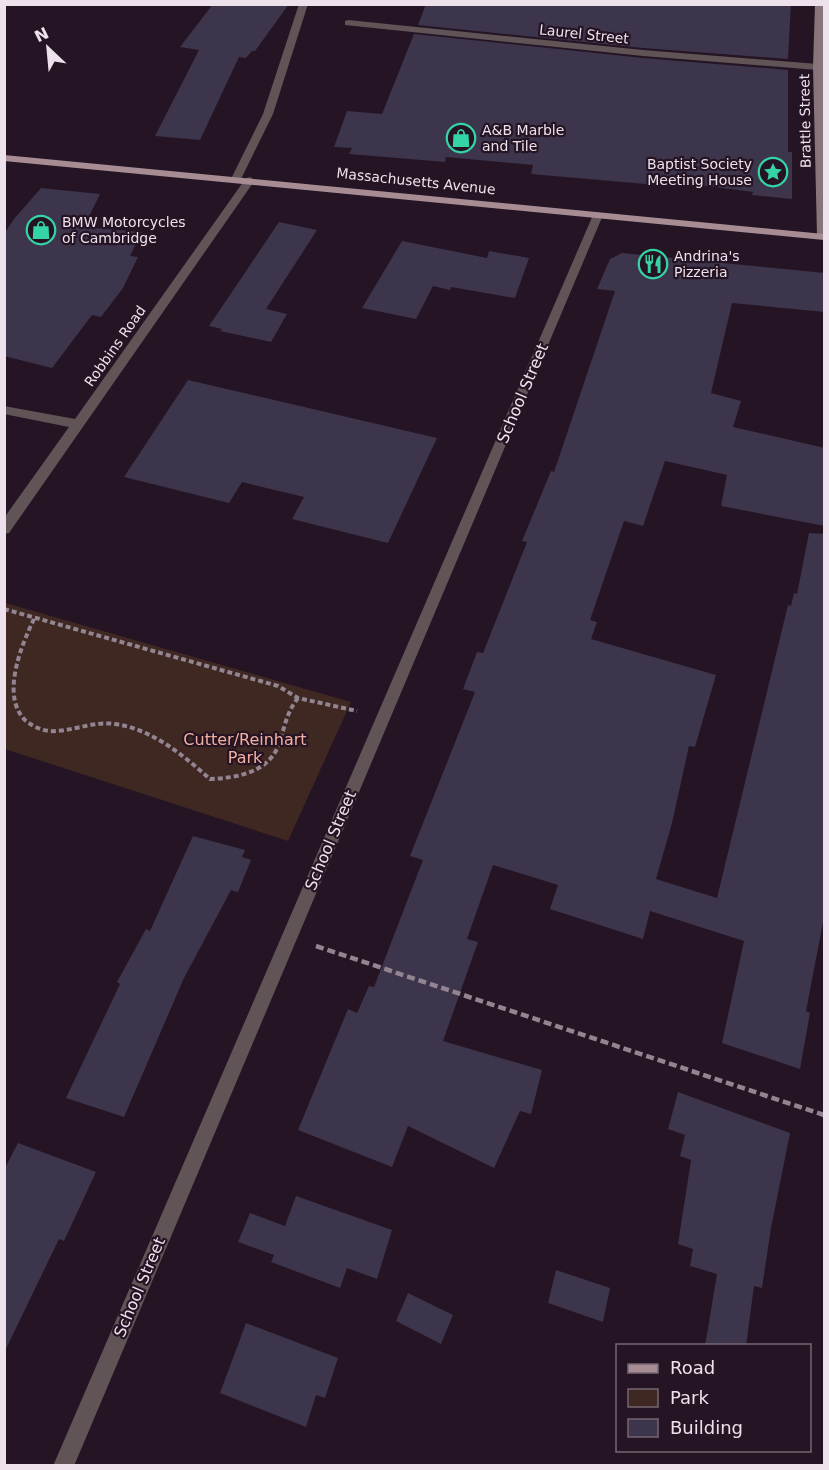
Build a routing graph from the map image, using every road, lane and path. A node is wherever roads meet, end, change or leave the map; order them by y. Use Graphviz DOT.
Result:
graph roads {
  1 [pos="304,4"];
  2 [pos="820,4"];
  3 [pos="348,23"];
  4 [pos="818,67"];
  5 [pos="4,158"];
  6 [pos="236,179"];
  7 [pos="250,180"];
  8 [pos="598,214"];
  9 [pos="823,237"];
  10 [pos="4,410"];
  11 [pos="78,424"];
  12 [pos="4,529"];
  13 [pos="4,609"];
  14 [pos="34,619"];
  15 [pos="298,698"];
  16 [pos="382,718"];
  17 [pos="288,937"];
  18 [pos="825,1114"];
  19 [pos="63,1466"];
  1 -- 6 [label="street"];
  2 -- 4 [label="main road, Brattle Street"];
  3 -- 4 [label="street, Laurel Street"];
  4 -- 9 [label="main road, Brattle Street"];
  5 -- 6 [label="main road, Massachusetts Avenue"];
  6 -- 7 [label="main road, Massachusetts Avenue"];
  7 -- 8 [label="main road, Massachusetts Avenue"];
  7 -- 11 [label="street, Robbins Road"];
  8 -- 9 [label="main road, Massachusetts Avenue"];
  8 -- 16 [label="street, School Street"];
  10 -- 11 [label="street"];
  11 -- 12 [label="street, Robbins Road"];
  13 -- 14 [label="path"];
  14 -- 15 [label="path"];
  14 -- 15 [label="path"];
  15 -- 16 [label="path"];
  16 -- 17 [label="street, School Street"];
  17 -- 18 [label="path"];
  17 -- 19 [label="street, School Street"];
}
